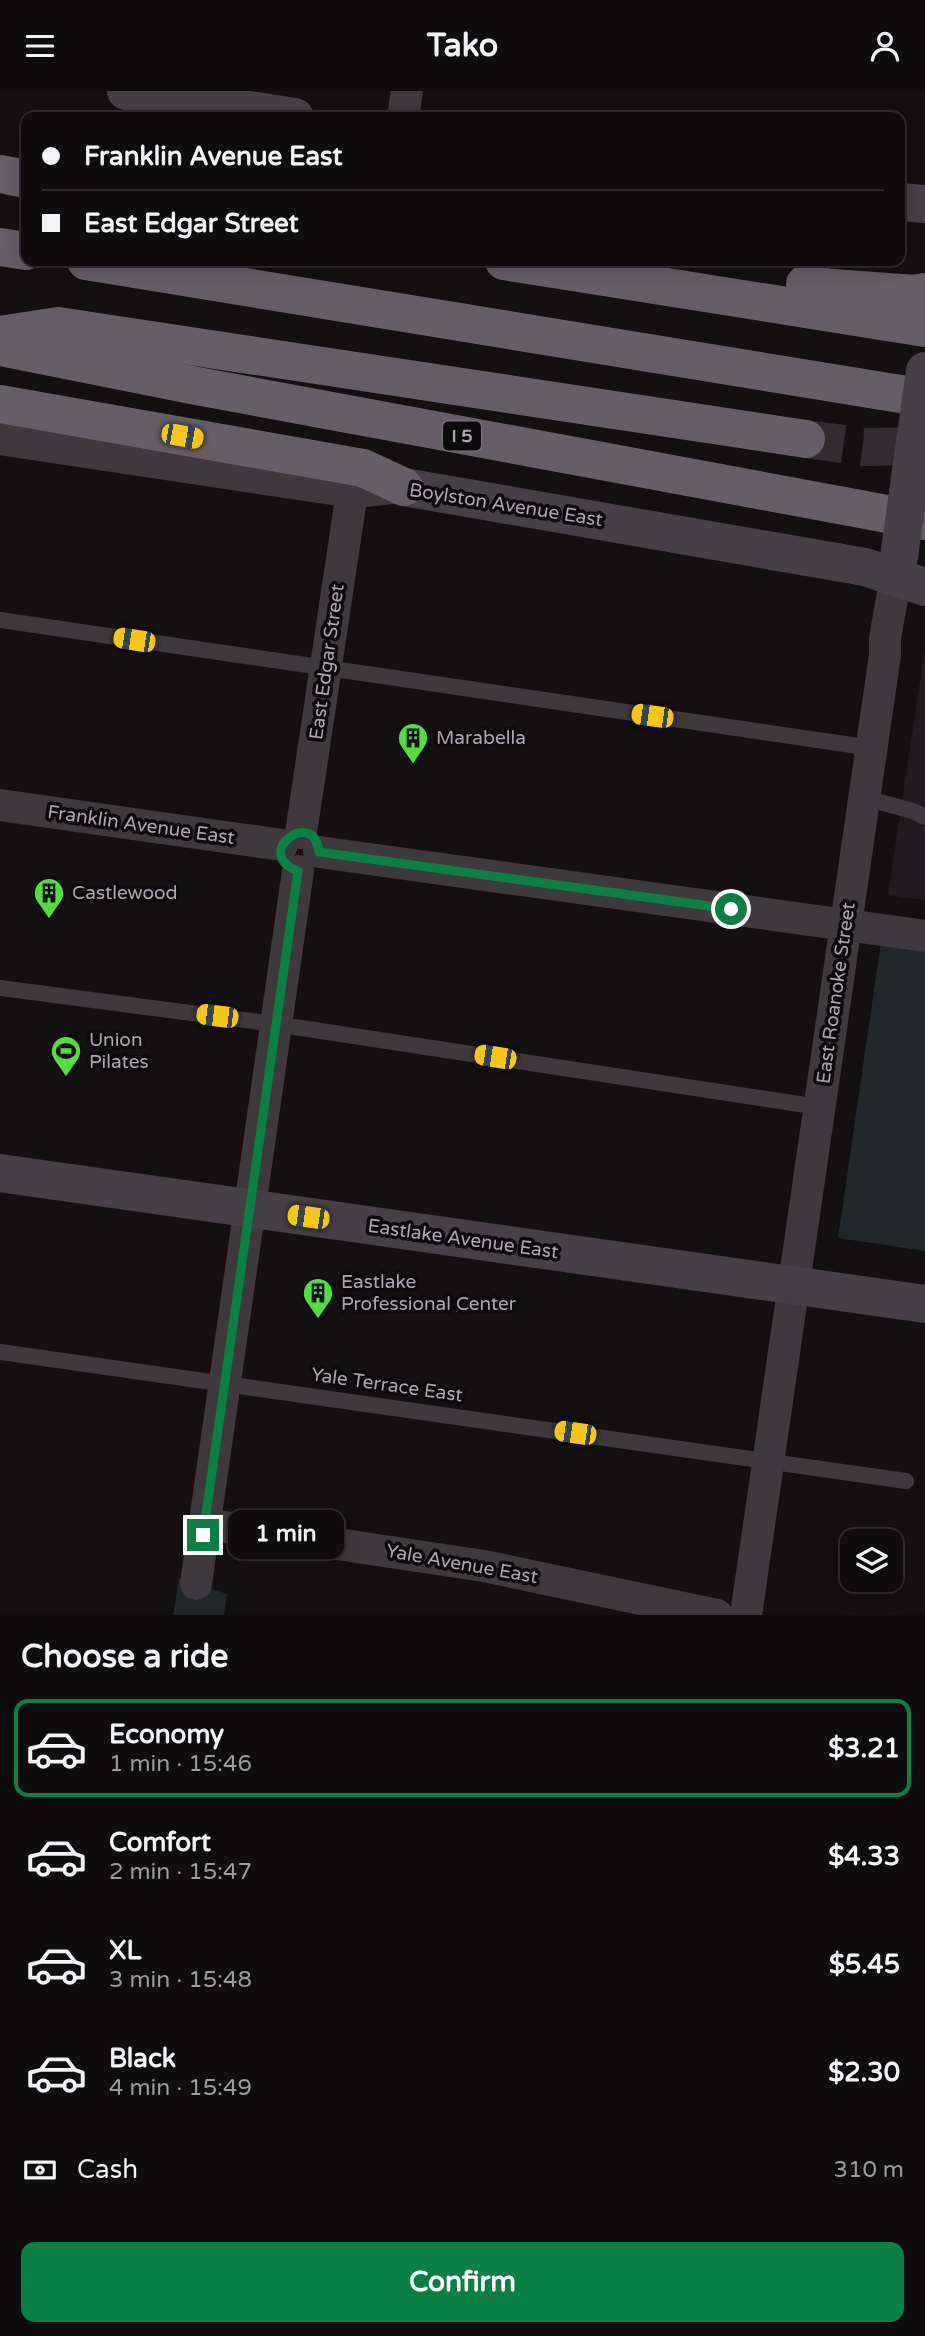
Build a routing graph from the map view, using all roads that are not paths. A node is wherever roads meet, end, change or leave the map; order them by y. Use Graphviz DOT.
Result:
graph roads {
  1 [pos="126,91"];
  2 [pos="407,91"];
  3 [pos="262,112"];
  4 [pos="404,112"];
  5 [pos="0,174"];
  6 [pos="21,178"];
  7 [pos="905,202"];
  8 [pos="925,204"];
  9 [pos="0,247"];
  10 [pos="21,250"];
  11 [pos="117,266"];
  12 [pos="535,266"];
  13 [pos="687,266"];
  14 [pos="925,292"];
  15 [pos="925,328"];
  16 [pos="0,335"];
  17 [pos="0,347"];
  18 [pos="925,371"];
  19 [pos="925,398"];
  20 [pos="0,404"];
  21 [pos="0,439"];
  22 [pos="806,439"];
  23 [pos="404,487"];
  24 [pos="352,492"];
  25 [pos="925,521"];
  26 [pos="907,574"];
  27 [pos="0,620"];
  28 [pos="326,669"];
  29 [pos="872,748"];
  30 [pos="865,798"];
  31 [pos="0,805"];
  32 [pos="925,817"];
  33 [pos="300,850"];
  34 [pos="846,925"];
  35 [pos="925,936"];
  36 [pos="0,988"];
  37 [pos="275,1024"];
  38 [pos="820,1107"];
  39 [pos="0,1173"];
  40 [pos="249,1208"];
  41 [pos="793,1285"];
  42 [pos="925,1304"];
  43 [pos="0,1352"];
  44 [pos="225,1383"];
  45 [pos="768,1461"];
  46 [pos="906,1481"];
  47 [pos="205,1524"];
  48 [pos="196,1584"];
  49 [pos="717,1615"];
  50 [pos="746,1615"];
  1 -- 3 [label="main road"];
  2 -- 4 [label="street"];
  5 -- 6 [label="highway"];
  7 -- 8 [label="main road"];
  9 -- 10 [label="highway"];
  11 -- 19 [label="highway"];
  12 -- 15 [label="highway"];
  13 -- 14 [label="highway"];
  16 -- 22 [label="highway"];
  17 -- 25 [label="highway, I 5"];
  18 -- 26 [label="main road, East Roanoke Street, bridge"];
  20 -- 23 [label="highway"];
  21 -- 24 [label="street, Boylston Avenue East"];
  23 -- 24 [label="street, Boylston Avenue East"];
  23 -- 26 [label="main road, Boylston Avenue East"];
  24 -- 28 [label="street, East Edgar Street"];
  26 -- 29 [label="street, East Roanoke Street"];
  27 -- 28 [label="lane"];
  28 -- 29 [label="lane"];
  28 -- 33 [label="street, East Edgar Street"];
  29 -- 30 [label="street, East Roanoke Street"];
  30 -- 32 [label="lane"];
  30 -- 34 [label="street, East Roanoke Street"];
  31 -- 33 [label="street, Franklin Avenue East"];
  33 -- 34 [label="street, Franklin Avenue East"];
  33 -- 37 [label="street, East Edgar Street"];
  34 -- 35 [label="street, Franklin Avenue East"];
  34 -- 38 [label="street, East Roanoke Street"];
  36 -- 37 [label="lane"];
  37 -- 38 [label="lane"];
  37 -- 40 [label="street, East Edgar Street"];
  38 -- 41 [label="street, East Roanoke Street"];
  39 -- 40 [label="main road, Eastlake Avenue East"];
  40 -- 41 [label="main road, Eastlake Avenue East"];
  40 -- 44 [label="street, East Edgar Street"];
  41 -- 42 [label="main road, Eastlake Avenue East"];
  41 -- 45 [label="street, East Roanoke Street"];
  43 -- 44 [label="lane, Yale Terrace East"];
  44 -- 45 [label="lane, Yale Terrace East"];
  44 -- 47 [label="street, East Edgar Street"];
  45 -- 46 [label="lane, Yale Terrace East"];
  45 -- 50 [label="street, East Roanoke Street"];
  47 -- 48 [label="street, East Edgar Street"];
  47 -- 49 [label="street, Yale Avenue East"];
}
